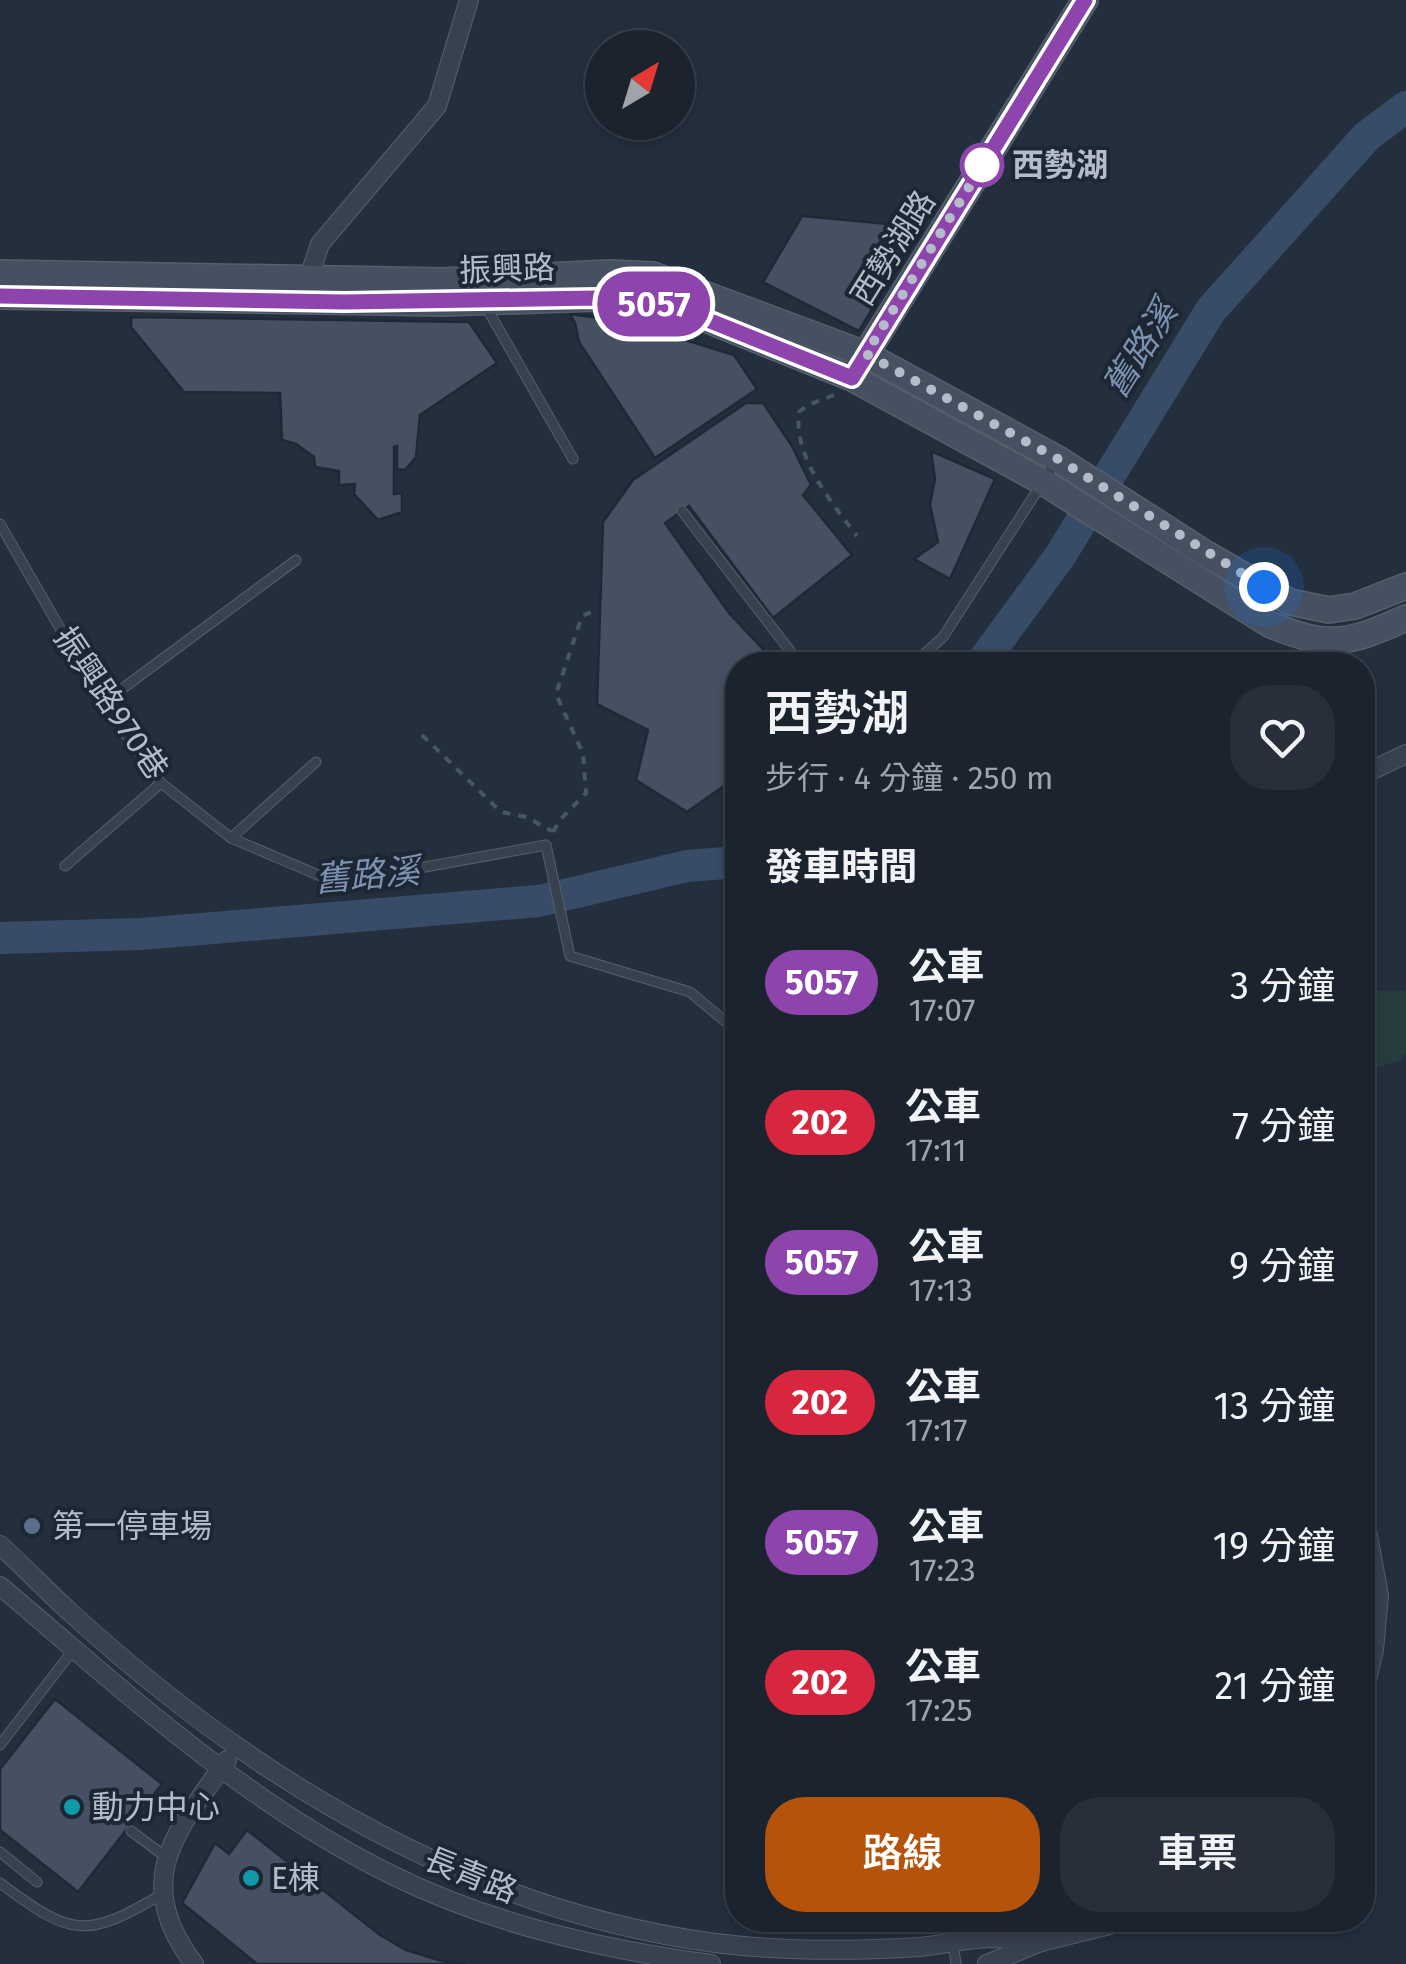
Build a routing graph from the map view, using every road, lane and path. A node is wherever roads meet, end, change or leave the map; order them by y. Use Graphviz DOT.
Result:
graph roads {
  1 [pos="470,0"];
  2 [pos="1085,0"];
  3 [pos="0,274"];
  4 [pos="481,290"];
  5 [pos="306,291"];
  6 [pos="0,296"];
  7 [pos="866,354"];
  8 [pos="852,378"];
  9 [pos="573,459"];
  10 [pos="1058,459"];
  11 [pos="1043,482"];
  12 [pos="682,511"];
  13 [pos="0,524"];
  14 [pos="857,536"];
  15 [pos="296,560"];
  16 [pos="1406,586"];
  17 [pos="592,612"];
  18 [pos="1406,618"];
  19 [pos="791,652"];
  20 [pos="926,652"];
  21 [pos="102,703"];
  22 [pos="422,736"];
  23 [pos="1406,754"];
  24 [pos="316,762"];
  25 [pos="1375,769"];
  26 [pos="161,783"];
  27 [pos="554,832"];
  28 [pos="231,838"];
  29 [pos="546,845"];
  30 [pos="65,866"];
  31 [pos="725,1021"];
  32 [pos="0,1545"];
  33 [pos="1375,1569"];
  34 [pos="0,1586"];
  35 [pos="1375,1639"];
  36 [pos="74,1649"];
  37 [pos="0,1745"];
  38 [pos="237,1747"];
  39 [pos="221,1769"];
  40 [pos="131,1830"];
  41 [pos="0,1852"];
  42 [pos="166,1858"];
  43 [pos="37,1882"];
  44 [pos="0,1883"];
  45 [pos="162,1894"];
  46 [pos="1081,1932"];
  47 [pos="675,1935"];
  48 [pos="1040,1942"];
  49 [pos="952,1943"];
  50 [pos="672,1961"];
  51 [pos="194,1964"];
  52 [pos="710,1964"];
  53 [pos="956,1964"];
  54 [pos="987,1964"];
  1 -- 5 [label="street"];
  2 -- 7 [label="street, 西勢湖路"];
  3 -- 5 [label="street, 振興路"];
  4 -- 5 [label="street, 振興路"];
  4 -- 7 [label="street, 振興路"];
  4 -- 8 [label="street, 振興路"];
  4 -- 9 [label="lane"];
  5 -- 6 [label="street, 振興路"];
  7 -- 8 [label="street, 西勢湖路"];
  7 -- 10 [label="street, 振興路"];
  8 -- 11 [label="street, 振興路"];
  8 -- 14 [label="path"];
  10 -- 11 [label="lane"];
  10 -- 16 [label="street, 振興路"];
  11 -- 18 [label="street, 振興路"];
  11 -- 20 [label="lane"];
  12 -- 19 [label="lane"];
  13 -- 21 [label="lane, 振興路970巷"];
  15 -- 21 [label="lane"];
  17 -- 27 [label="path"];
  21 -- 26 [label="lane, 振興路970巷"];
  22 -- 27 [label="path"];
  23 -- 25 [label="street"];
  24 -- 28 [label="lane"];
  26 -- 28 [label="lane, 振興路970巷"];
  26 -- 30 [label="lane"];
  27 -- 29 [label="path"];
  28 -- 29 [label="lane, 振興路970巷"];
  29 -- 31 [label="lane"];
  32 -- 38 [label="street, 長青路"];
  33 -- 35 [label="street"];
  34 -- 36 [label="street, 長青路"];
  36 -- 37 [label="lane"];
  36 -- 39 [label="street, 長青路"];
  38 -- 39 [label="street"];
  38 -- 47 [label="street, 長青路"];
  39 -- 42 [label="street"];
  39 -- 50 [label="street, 長青路"];
  40 -- 42 [label="lane"];
  41 -- 43 [label="lane"];
  42 -- 45 [label="street"];
  44 -- 45 [label="lane"];
  45 -- 51 [label="street"];
  46 -- 48 [label="street, 長青路"];
  47 -- 49 [label="street, 長青路"];
  47 -- 50 [label="street"];
  48 -- 49 [label="street, 長青路"];
  48 -- 54 [label="street, 長青路"];
  49 -- 53 [label="lane"];
  50 -- 52 [label="street, 長青路"];
}
